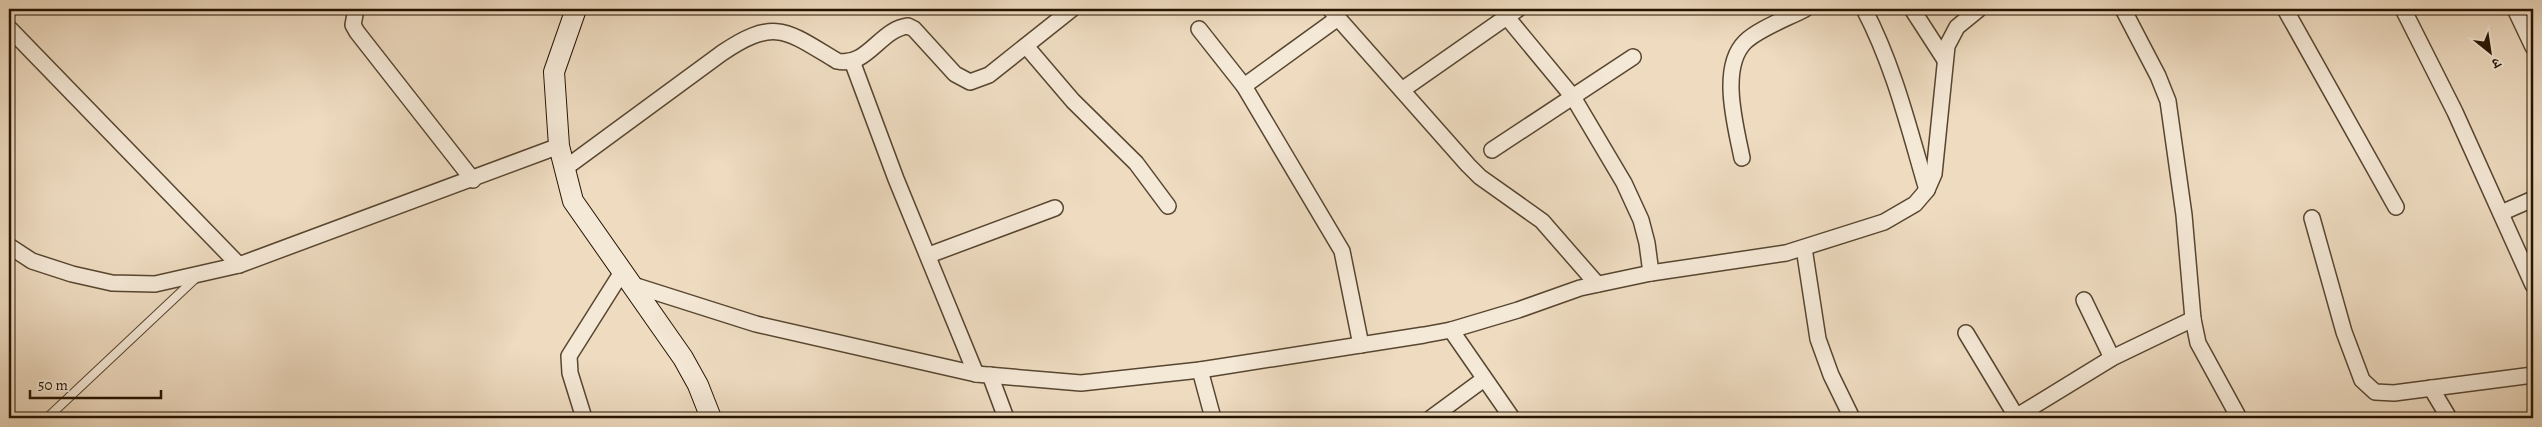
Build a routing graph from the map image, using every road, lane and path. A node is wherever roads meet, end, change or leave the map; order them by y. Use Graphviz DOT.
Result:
graph roads {
  1 [pos="356,9"];
  2 [pos="576,9"];
  3 [pos="1072,9"];
  4 [pos="1805,9"];
  5 [pos="1864,9"];
  6 [pos="1912,9"];
  7 [pos="1978,9"];
  8 [pos="2123,9"];
  9 [pos="2285,9"];
  10 [pos="2403,9"];
  11 [pos="2515,9"];
  12 [pos="1334,13"];
  13 [pos="1512,13"];
  14 [pos="9,28"];
  15 [pos="1199,29"];
  16 [pos="1026,46"];
  17 [pos="2533,47"];
  18 [pos="1633,57"];
  19 [pos="1945,60"];
  20 [pos="852,61"];
  21 [pos="1244,86"];
  22 [pos="1402,90"];
  23 [pos="1573,97"];
  24 [pos="559,146"];
  25 [pos="1492,150"];
  26 [pos="1742,158"];
  27 [pos="564,169"];
  28 [pos="473,180"];
  29 [pos="1927,190"];
  30 [pos="2533,198"];
  31 [pos="1168,206"];
  32 [pos="2396,207"];
  33 [pos="1056,208"];
  34 [pos="2501,213"];
  35 [pos="2312,218"];
  36 [pos="9,246"];
  37 [pos="1804,248"];
  38 [pos="929,255"];
  39 [pos="239,265"];
  40 [pos="1651,273"];
  41 [pos="200,274"];
  42 [pos="626,278"];
  43 [pos="1597,284"];
  44 [pos="2533,285"];
  45 [pos="2084,300"];
  46 [pos="2193,319"];
  47 [pos="1451,330"];
  48 [pos="1966,333"];
  49 [pos="1361,345"];
  50 [pos="2112,358"];
  51 [pos="1200,370"];
  52 [pos="983,375"];
  53 [pos="2533,375"];
  54 [pos="1484,379"];
  55 [pos="2431,388"];
  56 [pos="2021,416"];
  57 [pos="47,418"];
  58 [pos="584,418"];
  59 [pos="711,418"];
  60 [pos="1006,418"];
  61 [pos="1213,418"];
  62 [pos="1431,418"];
  63 [pos="1512,418"];
  64 [pos="1852,418"];
  65 [pos="2239,418"];
  66 [pos="2449,418"];
  1 -- 28 [label="street"];
  2 -- 24 [label="main road"];
  3 -- 16 [label="street"];
  4 -- 26 [label="street"];
  5 -- 29 [label="street"];
  6 -- 19 [label="street"];
  7 -- 19 [label="street"];
  8 -- 46 [label="street"];
  9 -- 32 [label="street"];
  10 -- 34 [label="street"];
  11 -- 17 [label="street"];
  12 -- 21 [label="street"];
  12 -- 22 [label="street"];
  13 -- 22 [label="street"];
  13 -- 23 [label="street"];
  14 -- 39 [label="street"];
  15 -- 21 [label="street"];
  16 -- 20 [label="street"];
  16 -- 31 [label="street"];
  18 -- 23 [label="street"];
  19 -- 29 [label="street"];
  20 -- 27 [label="street"];
  20 -- 38 [label="street"];
  21 -- 49 [label="street"];
  22 -- 43 [label="street"];
  23 -- 25 [label="street"];
  23 -- 40 [label="street"];
  24 -- 27 [label="main road"];
  24 -- 28 [label="street"];
  27 -- 42 [label="main road"];
  28 -- 39 [label="street"];
  29 -- 37 [label="street"];
  30 -- 34 [label="street"];
  33 -- 38 [label="street"];
  34 -- 44 [label="street"];
  35 -- 55 [label="street"];
  36 -- 41 [label="street"];
  37 -- 40 [label="street"];
  37 -- 64 [label="street"];
  38 -- 52 [label="street"];
  39 -- 41 [label="street"];
  40 -- 43 [label="street"];
  41 -- 57 [label="lane"];
  42 -- 52 [label="street"];
  42 -- 58 [label="street"];
  42 -- 59 [label="main road"];
  43 -- 47 [label="street"];
  45 -- 50 [label="street"];
  46 -- 50 [label="street"];
  46 -- 65 [label="street"];
  47 -- 49 [label="street"];
  47 -- 54 [label="street"];
  48 -- 56 [label="street"];
  49 -- 51 [label="street"];
  50 -- 56 [label="street"];
  51 -- 52 [label="street"];
  51 -- 61 [label="street"];
  52 -- 60 [label="street"];
  53 -- 55 [label="street"];
  54 -- 62 [label="street"];
  54 -- 63 [label="street"];
  55 -- 66 [label="street"];
}
